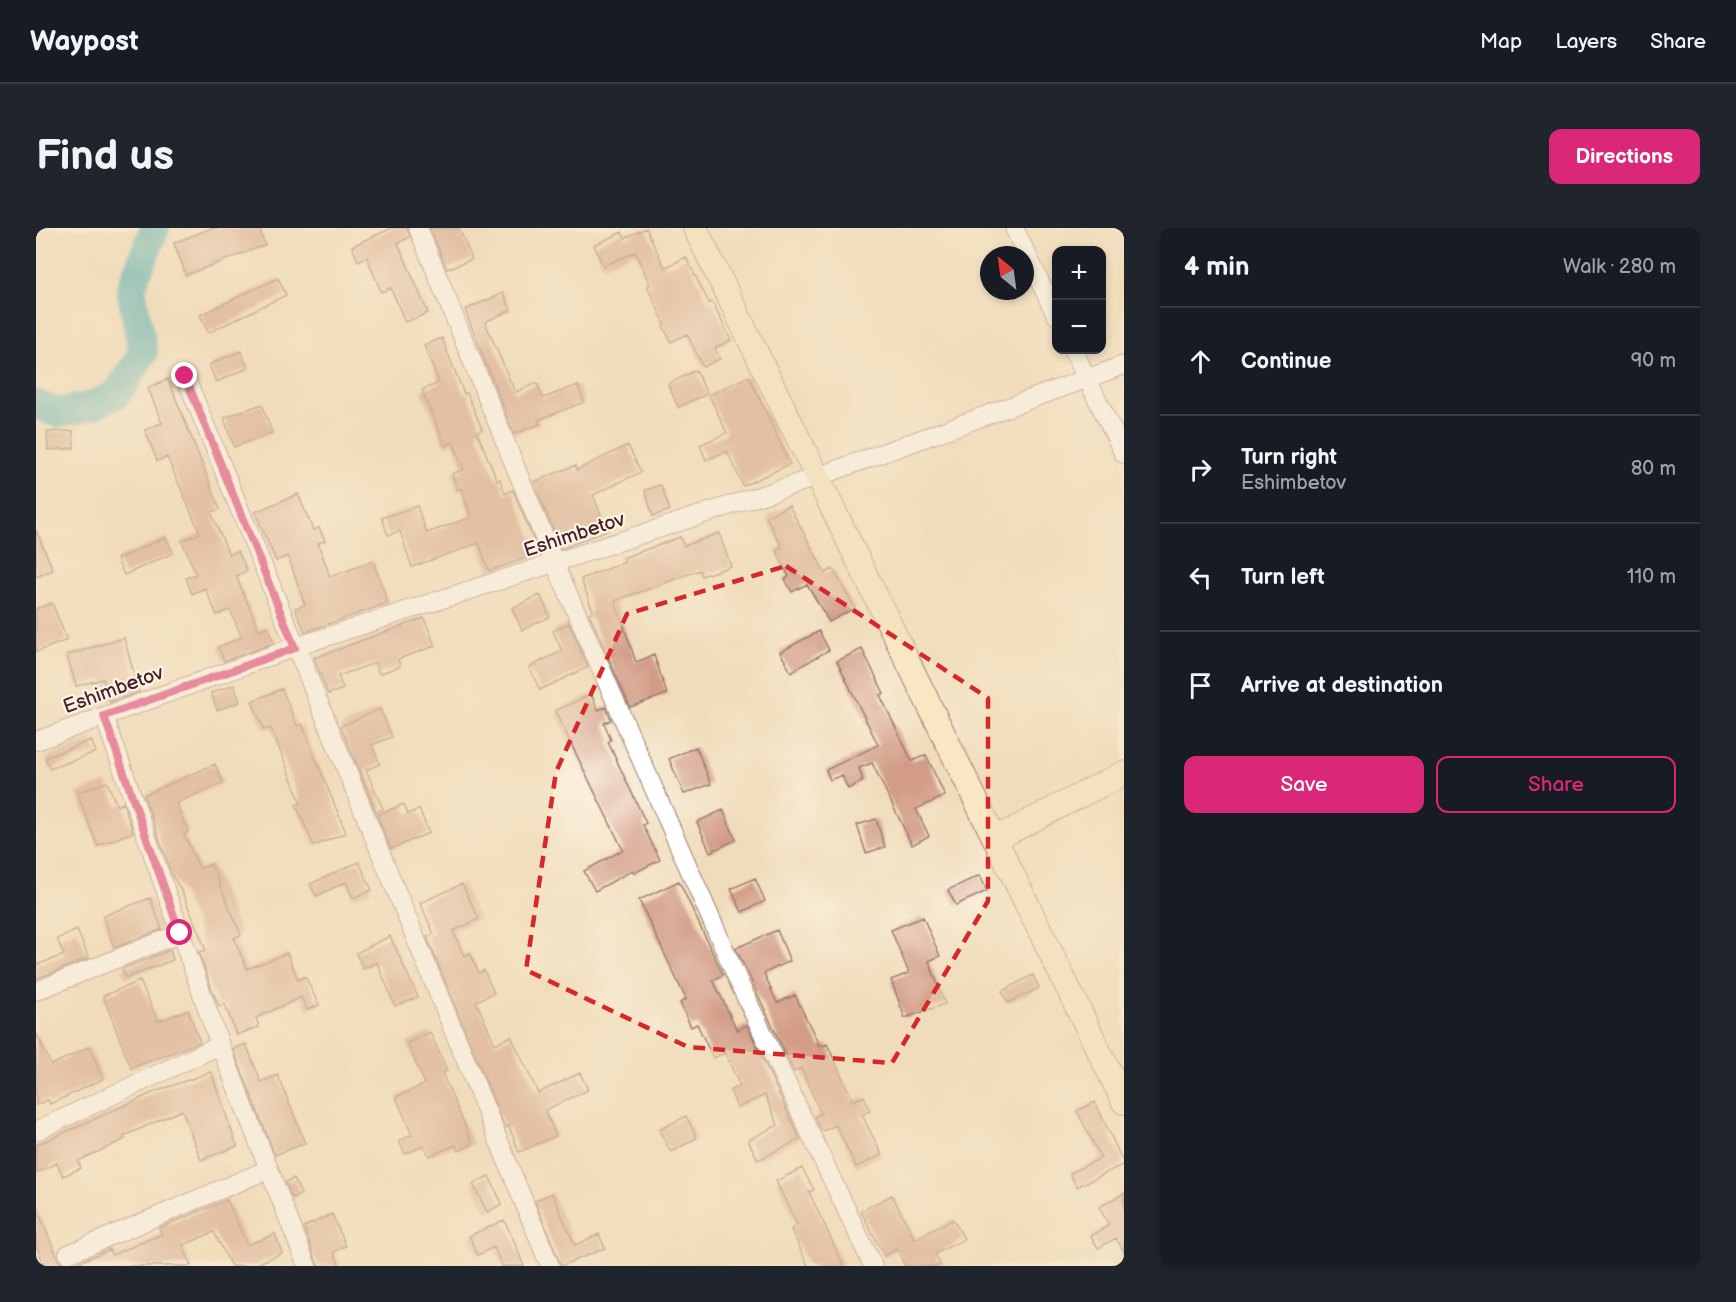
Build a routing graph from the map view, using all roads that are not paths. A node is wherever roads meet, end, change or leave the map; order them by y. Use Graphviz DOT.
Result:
graph roads {
  1 [pos="418,228"];
  2 [pos="695,228"];
  3 [pos="1014,228"];
  4 [pos="1052,307"];
  5 [pos="1075,354"];
  6 [pos="1124,365"];
  7 [pos="185,376"];
  8 [pos="1088,378"];
  9 [pos="1124,454"];
  10 [pos="817,477"];
  11 [pos="555,564"];
  12 [pos="295,648"];
  13 [pos="104,716"];
  14 [pos="36,741"];
  15 [pos="1124,773"];
  16 [pos="995,838"];
  17 [pos="180,933"];
  18 [pos="36,991"];
  19 [pos="220,1045"];
  20 [pos="1124,1102"];
  21 [pos="36,1131"];
  22 [pos="269,1169"];
  23 [pos="68,1254"];
  24 [pos="307,1266"];
  25 [pos="550,1266"];
  26 [pos="873,1266"];
  1 -- 11 [label="street"];
  2 -- 10 [label="main road"];
  3 -- 4 [label="street"];
  5 -- 8 [label="street"];
  6 -- 8 [label="street, Eshimbetov"];
  7 -- 12 [label="street"];
  8 -- 9 [label="street"];
  8 -- 10 [label="street, Eshimbetov"];
  10 -- 11 [label="street, Eshimbetov"];
  10 -- 16 [label="main road"];
  11 -- 12 [label="street, Eshimbetov"];
  11 -- 26 [label="street"];
  12 -- 13 [label="street, Eshimbetov"];
  12 -- 25 [label="street"];
  13 -- 14 [label="street, Eshimbetov"];
  13 -- 17 [label="street"];
  15 -- 16 [label="main road"];
  16 -- 20 [label="main road"];
  17 -- 18 [label="street"];
  17 -- 19 [label="street"];
  19 -- 21 [label="street"];
  19 -- 22 [label="street"];
  22 -- 23 [label="street"];
  22 -- 24 [label="street"];
}
